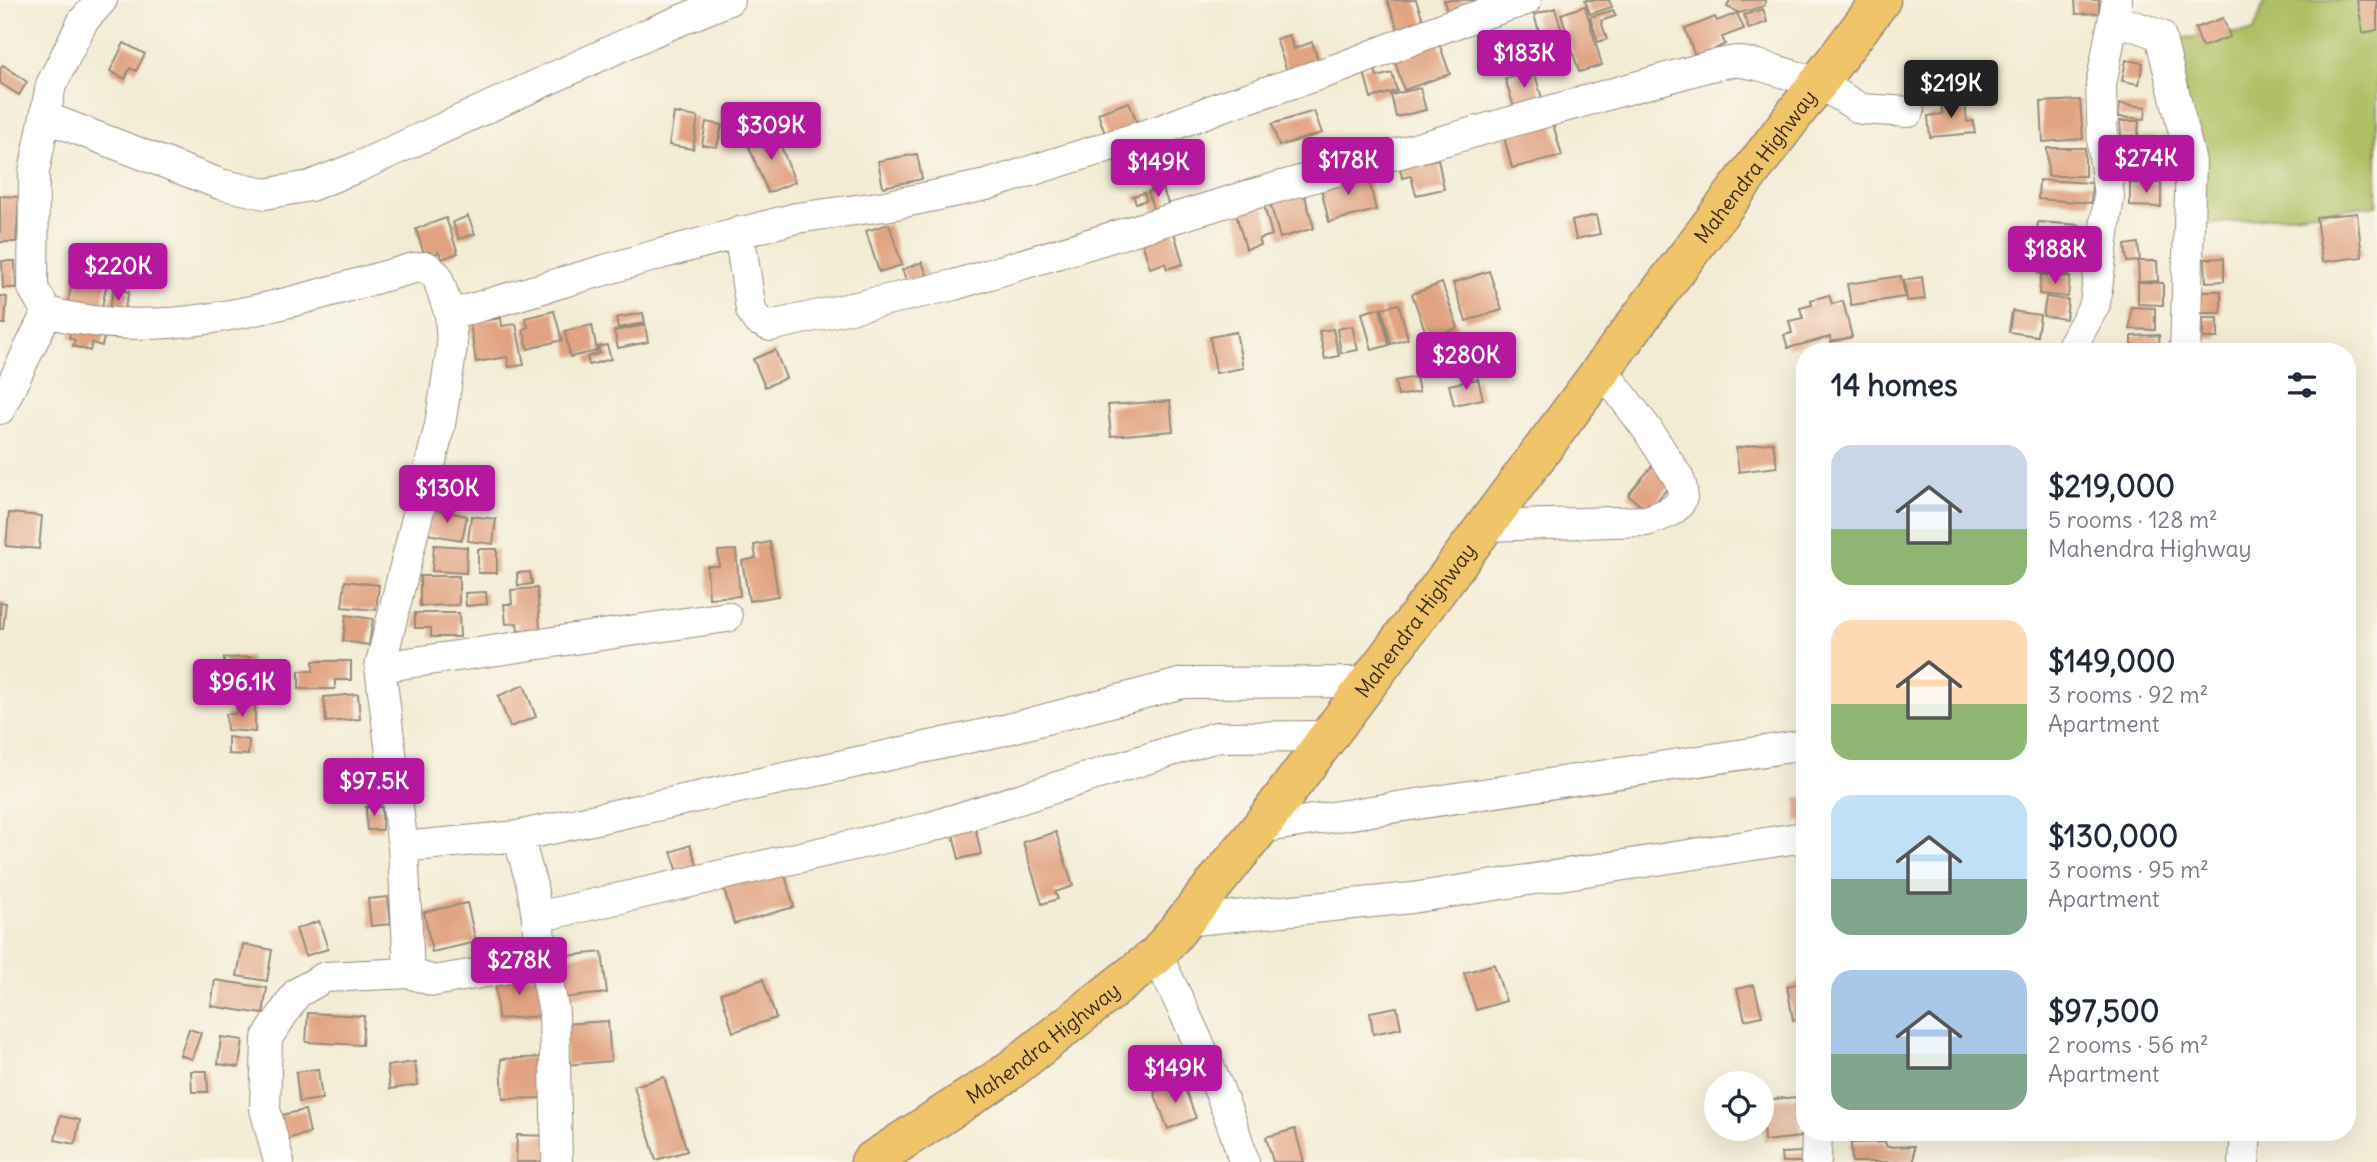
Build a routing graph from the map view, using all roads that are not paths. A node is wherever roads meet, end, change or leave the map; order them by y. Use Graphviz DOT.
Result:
graph roads {
  1 [pos="102,0"];
  2 [pos="729,0"];
  3 [pos="1526,0"];
  4 [pos="1881,0"];
  5 [pos="2115,10"];
  6 [pos="1819,83"];
  7 [pos="1909,112"];
  8 [pos="45,117"];
  9 [pos="739,232"];
  10 [pos="47,313"];
  11 [pos="450,315"];
  12 [pos="2074,343"];
  13 [pos="2185,343"];
  14 [pos="1602,369"];
  15 [pos="0,409"];
  16 [pos="1485,526"];
  17 [pos="727,617"];
  18 [pos="380,667"];
  19 [pos="1369,682"];
  20 [pos="1328,736"];
  21 [pos="1796,746"];
  22 [pos="1261,828"];
  23 [pos="518,836"];
  24 [pos="1796,838"];
  25 [pos="403,847"];
  26 [pos="537,917"];
  27 [pos="1185,921"];
  28 [pos="1157,955"];
  29 [pos="544,962"];
  30 [pos="409,973"];
  31 [pos="1816,1141"];
  32 [pos="2245,1141"];
  33 [pos="279,1162"];
  34 [pos="557,1162"];
  35 [pos="870,1162"];
  36 [pos="1244,1162"];
  37 [pos="1815,1162"];
  38 [pos="2244,1162"];
  1 -- 8 [label="street"];
  2 -- 8 [label="street"];
  3 -- 9 [label="street"];
  4 -- 6 [label="highway, Mahendra Highway"];
  5 -- 12 [label="street"];
  5 -- 13 [label="street"];
  6 -- 7 [label="street"];
  6 -- 9 [label="street"];
  6 -- 14 [label="highway, Mahendra Highway"];
  8 -- 10 [label="street"];
  9 -- 11 [label="street"];
  10 -- 11 [label="street"];
  10 -- 15 [label="street"];
  11 -- 18 [label="street"];
  14 -- 16 [label="highway, Mahendra Highway"];
  14 -- 16 [label="street"];
  16 -- 19 [label="highway, Mahendra Highway"];
  17 -- 18 [label="street"];
  18 -- 25 [label="street"];
  19 -- 20 [label="highway, Mahendra Highway"];
  19 -- 23 [label="street"];
  20 -- 22 [label="highway, Mahendra Highway"];
  20 -- 26 [label="street"];
  21 -- 22 [label="street"];
  22 -- 27 [label="highway, Mahendra Highway"];
  23 -- 25 [label="street"];
  23 -- 26 [label="street"];
  24 -- 27 [label="street"];
  25 -- 30 [label="street"];
  26 -- 29 [label="street"];
  27 -- 28 [label="highway, Mahendra Highway"];
  28 -- 35 [label="highway, Mahendra Highway"];
  28 -- 36 [label="street"];
  29 -- 30 [label="street"];
  29 -- 34 [label="street"];
  30 -- 33 [label="street"];
  31 -- 37 [label="street"];
  32 -- 38 [label="street"];
}
